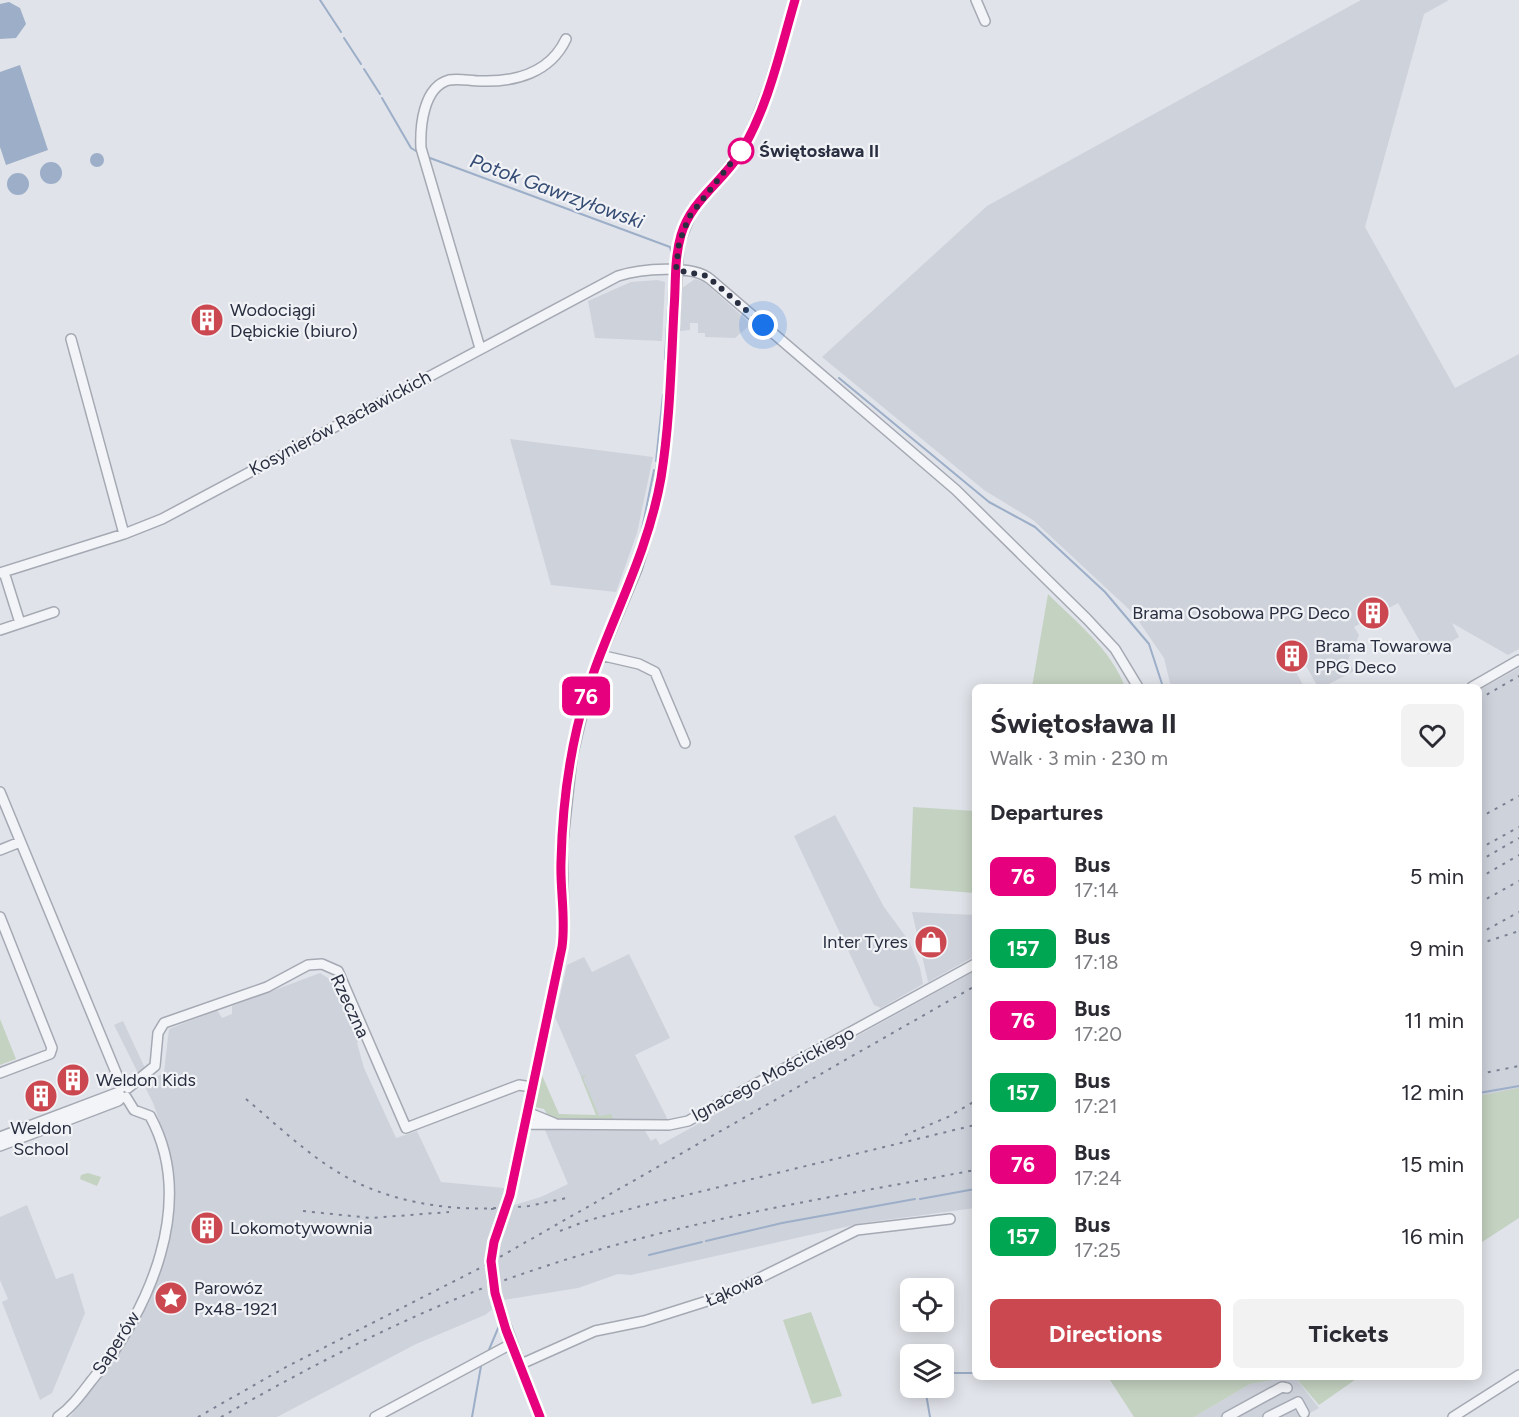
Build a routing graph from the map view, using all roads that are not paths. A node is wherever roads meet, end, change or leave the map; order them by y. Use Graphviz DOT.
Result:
graph roads {
  1 [pos="795,0"];
  2 [pos="976,0"];
  3 [pos="985,21"];
  4 [pos="566,39"];
  5 [pos="676,270"];
  6 [pos="71,339"];
  7 [pos="480,348"];
  8 [pos="124,534"];
  9 [pos="2,573"];
  10 [pos="54,612"];
  11 [pos="20,623"];
  12 [pos="0,630"];
  13 [pos="600,655"];
  14 [pos="1519,660"];
  15 [pos="1136,684"];
  16 [pos="1477,684"];
  17 [pos="685,743"];
  18 [pos="0,792"];
  19 [pos="20,842"];
  20 [pos="0,850"];
  21 [pos="0,917"];
  22 [pos="972,966"];
  23 [pos="0,1073"];
  24 [pos="531,1087"];
  25 [pos="123,1092"];
  26 [pos="526,1112"];
  27 [pos="556,1124"];
  28 [pos="525,1125"];
  29 [pos="0,1137"];
  30 [pos="0,1146"];
  31 [pos="950,1219"];
  32 [pos="511,1344"];
  33 [pos="519,1365"];
  34 [pos="1519,1375"];
  35 [pos="1293,1395"];
  36 [pos="1304,1413"];
  37 [pos="58,1417"];
  38 [pos="375,1417"];
  39 [pos="540,1417"];
  40 [pos="1227,1417"];
  41 [pos="1268,1417"];
  42 [pos="1454,1417"];
  1 -- 5 [label="street"];
  2 -- 3 [label="street"];
  4 -- 7 [label="street"];
  5 -- 7 [label="street, Kosynierów Racławickich"];
  5 -- 13 [label="street"];
  5 -- 15 [label="street, Kosynierów Racławickich"];
  6 -- 8 [label="street"];
  7 -- 8 [label="street, Kosynierów Racławickich"];
  8 -- 9 [label="street, Kosynierów Racławickich"];
  9 -- 11 [label="street"];
  10 -- 11 [label="street"];
  11 -- 12 [label="street"];
  13 -- 17 [label="street"];
  13 -- 24 [label="street"];
  14 -- 16 [label="street"];
  18 -- 19 [label="street, Saperów"];
  19 -- 20 [label="street"];
  19 -- 25 [label="street, Saperów"];
  21 -- 23 [label="street"];
  22 -- 27 [label="street, Ignacego Mościckiego"];
  24 -- 25 [label="street, Rzeczna"];
  24 -- 26 [label="street"];
  25 -- 29 [label="street"];
  25 -- 30 [label="street"];
  25 -- 37 [label="street, Saperów"];
  26 -- 27 [label="street, Ignacego Mościckiego"];
  26 -- 28 [label="street"];
  27 -- 28 [label="street, Ignacego Mościckiego"];
  28 -- 32 [label="street"];
  31 -- 33 [label="street, Łąkowa"];
  32 -- 33 [label="street"];
  32 -- 38 [label="street"];
  33 -- 39 [label="street"];
  34 -- 42 [label="street"];
  35 -- 36 [label="street"];
  35 -- 40 [label="street"];
  35 -- 41 [label="street"];
}
